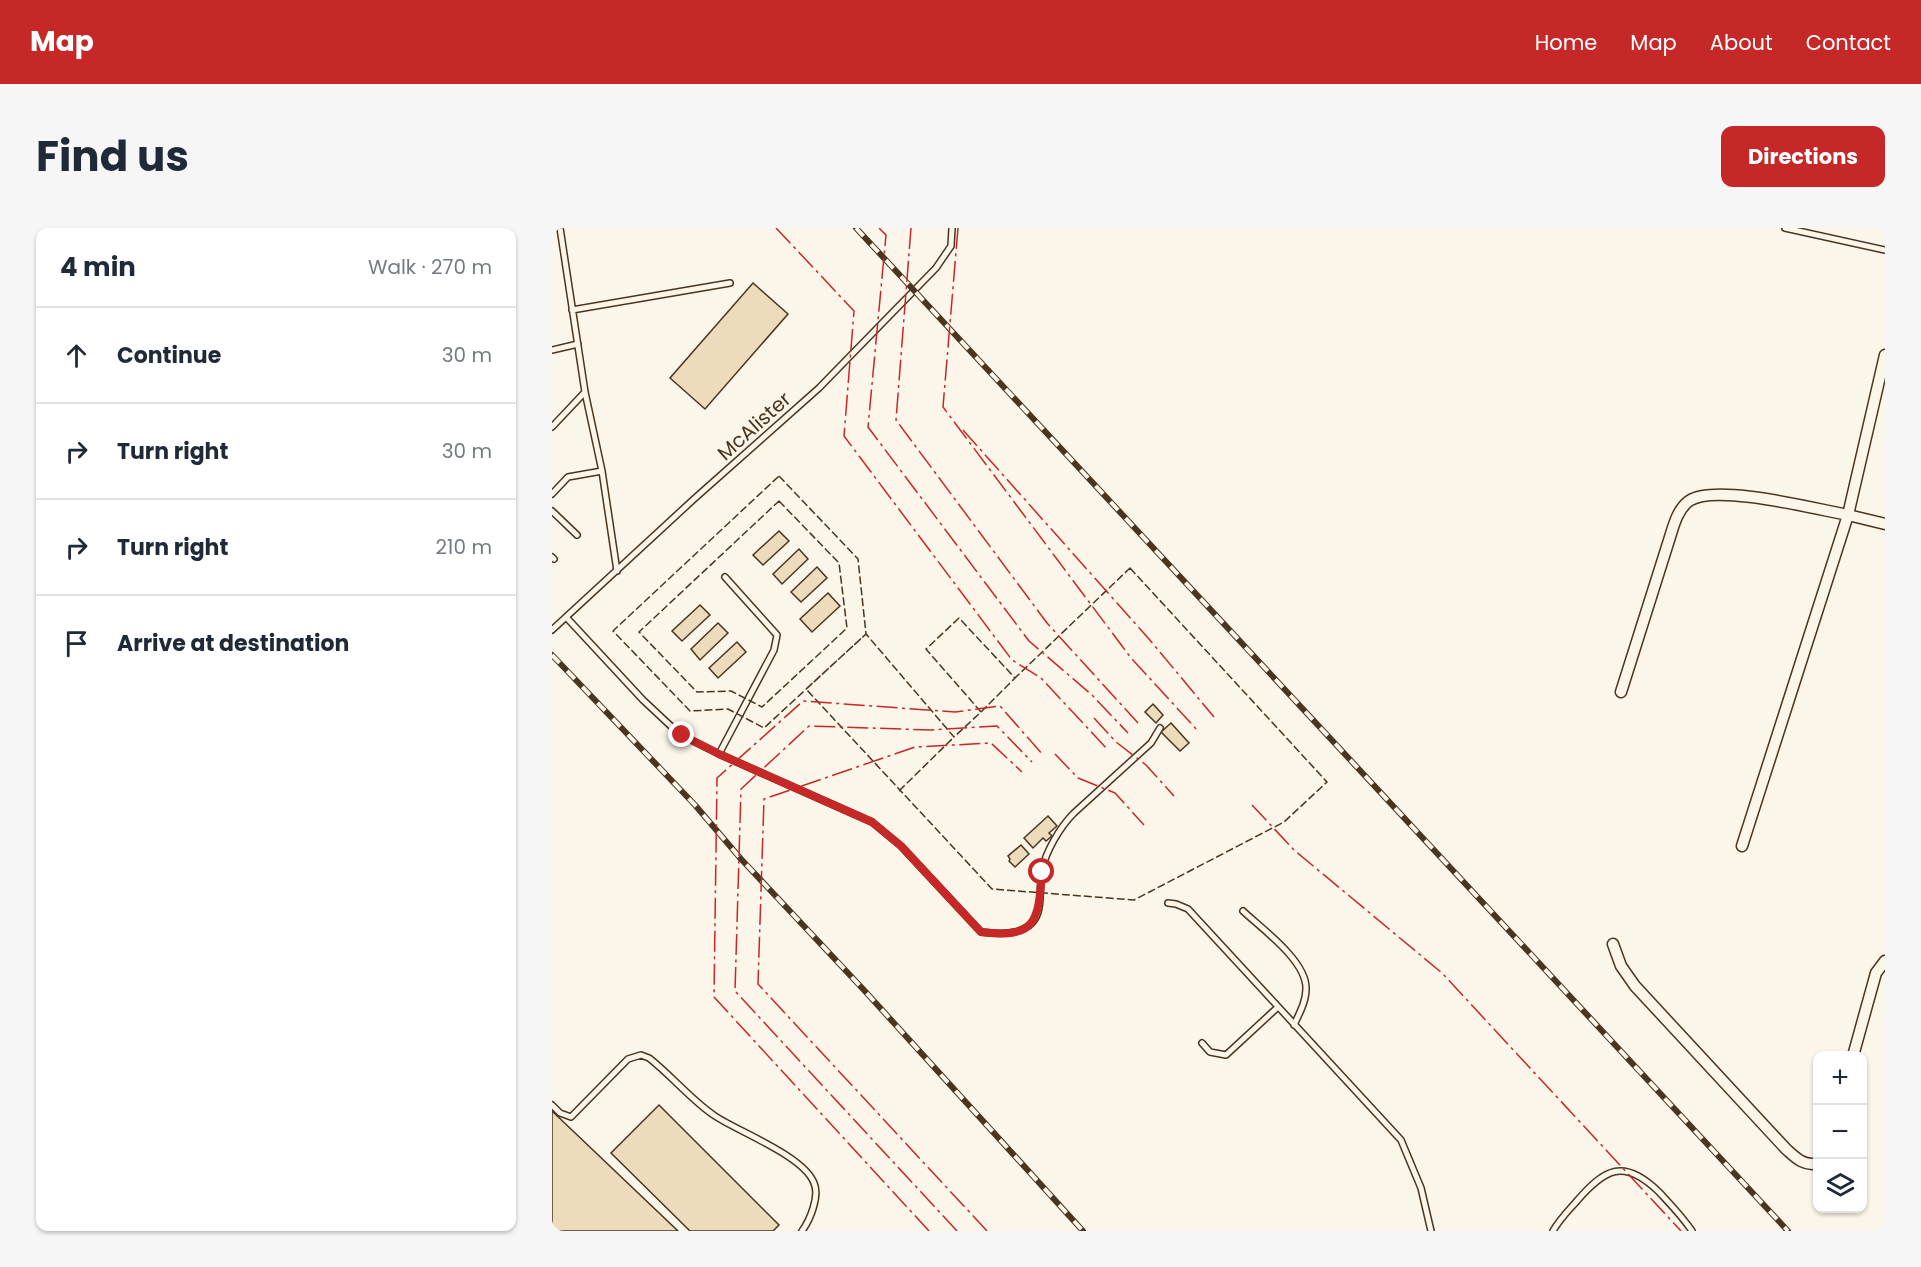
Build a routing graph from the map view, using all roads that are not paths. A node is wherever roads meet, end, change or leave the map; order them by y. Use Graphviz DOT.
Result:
graph roads {
  1 [pos="560,228"];
  2 [pos="952,228"];
  3 [pos="959,228"];
  4 [pos="1785,228"];
  5 [pos="953,236"];
  6 [pos="1885,250"];
  7 [pos="730,283"];
  8 [pos="572,310"];
  9 [pos="578,345"];
  10 [pos="552,350"];
  11 [pos="1885,355"];
  12 [pos="585,392"];
  13 [pos="552,427"];
  14 [pos="602,471"];
  15 [pos="552,494"];
  16 [pos="552,511"];
  17 [pos="1848,515"];
  18 [pos="1885,524"];
  19 [pos="577,535"];
  20 [pos="617,571"];
  21 [pos="725,577"];
  22 [pos="566,617"];
  23 [pos="552,630"];
  24 [pos="1621,692"];
  25 [pos="1160,728"];
  26 [pos="719,754"];
  27 [pos="1742,846"];
  28 [pos="1168,903"];
  29 [pos="1243,911"];
  30 [pos="1613,944"];
  31 [pos="1885,961"];
  32 [pos="1278,1007"];
  33 [pos="1294,1025"];
  34 [pos="1202,1043"];
  35 [pos="1854,1051"];
  36 [pos="552,1105"];
  37 [pos="1813,1165"];
  38 [pos="802,1231"];
  39 [pos="1431,1231"];
  40 [pos="1553,1231"];
  41 [pos="1692,1231"];
  1 -- 8 [label="lane"];
  2 -- 5 [label="lane"];
  3 -- 5 [label="lane, McAlister"];
  4 -- 6 [label="lane"];
  5 -- 20 [label="lane, McAlister"];
  7 -- 8 [label="lane"];
  8 -- 9 [label="lane"];
  9 -- 10 [label="lane"];
  9 -- 12 [label="lane"];
  11 -- 17 [label="street"];
  12 -- 13 [label="lane"];
  12 -- 14 [label="lane"];
  14 -- 15 [label="lane"];
  14 -- 20 [label="lane"];
  16 -- 19 [label="lane"];
  17 -- 18 [label="street"];
  17 -- 24 [label="street"];
  17 -- 27 [label="street"];
  20 -- 22 [label="lane, McAlister"];
  21 -- 26 [label="lane"];
  22 -- 23 [label="lane, McAlister"];
  22 -- 26 [label="lane"];
  25 -- 26 [label="lane"];
  28 -- 32 [label="lane"];
  29 -- 33 [label="lane"];
  30 -- 37 [label="street"];
  31 -- 35 [label="street"];
  32 -- 33 [label="lane"];
  32 -- 34 [label="lane"];
  33 -- 39 [label="lane"];
  36 -- 38 [label="lane"];
  40 -- 41 [label="lane"];
}
